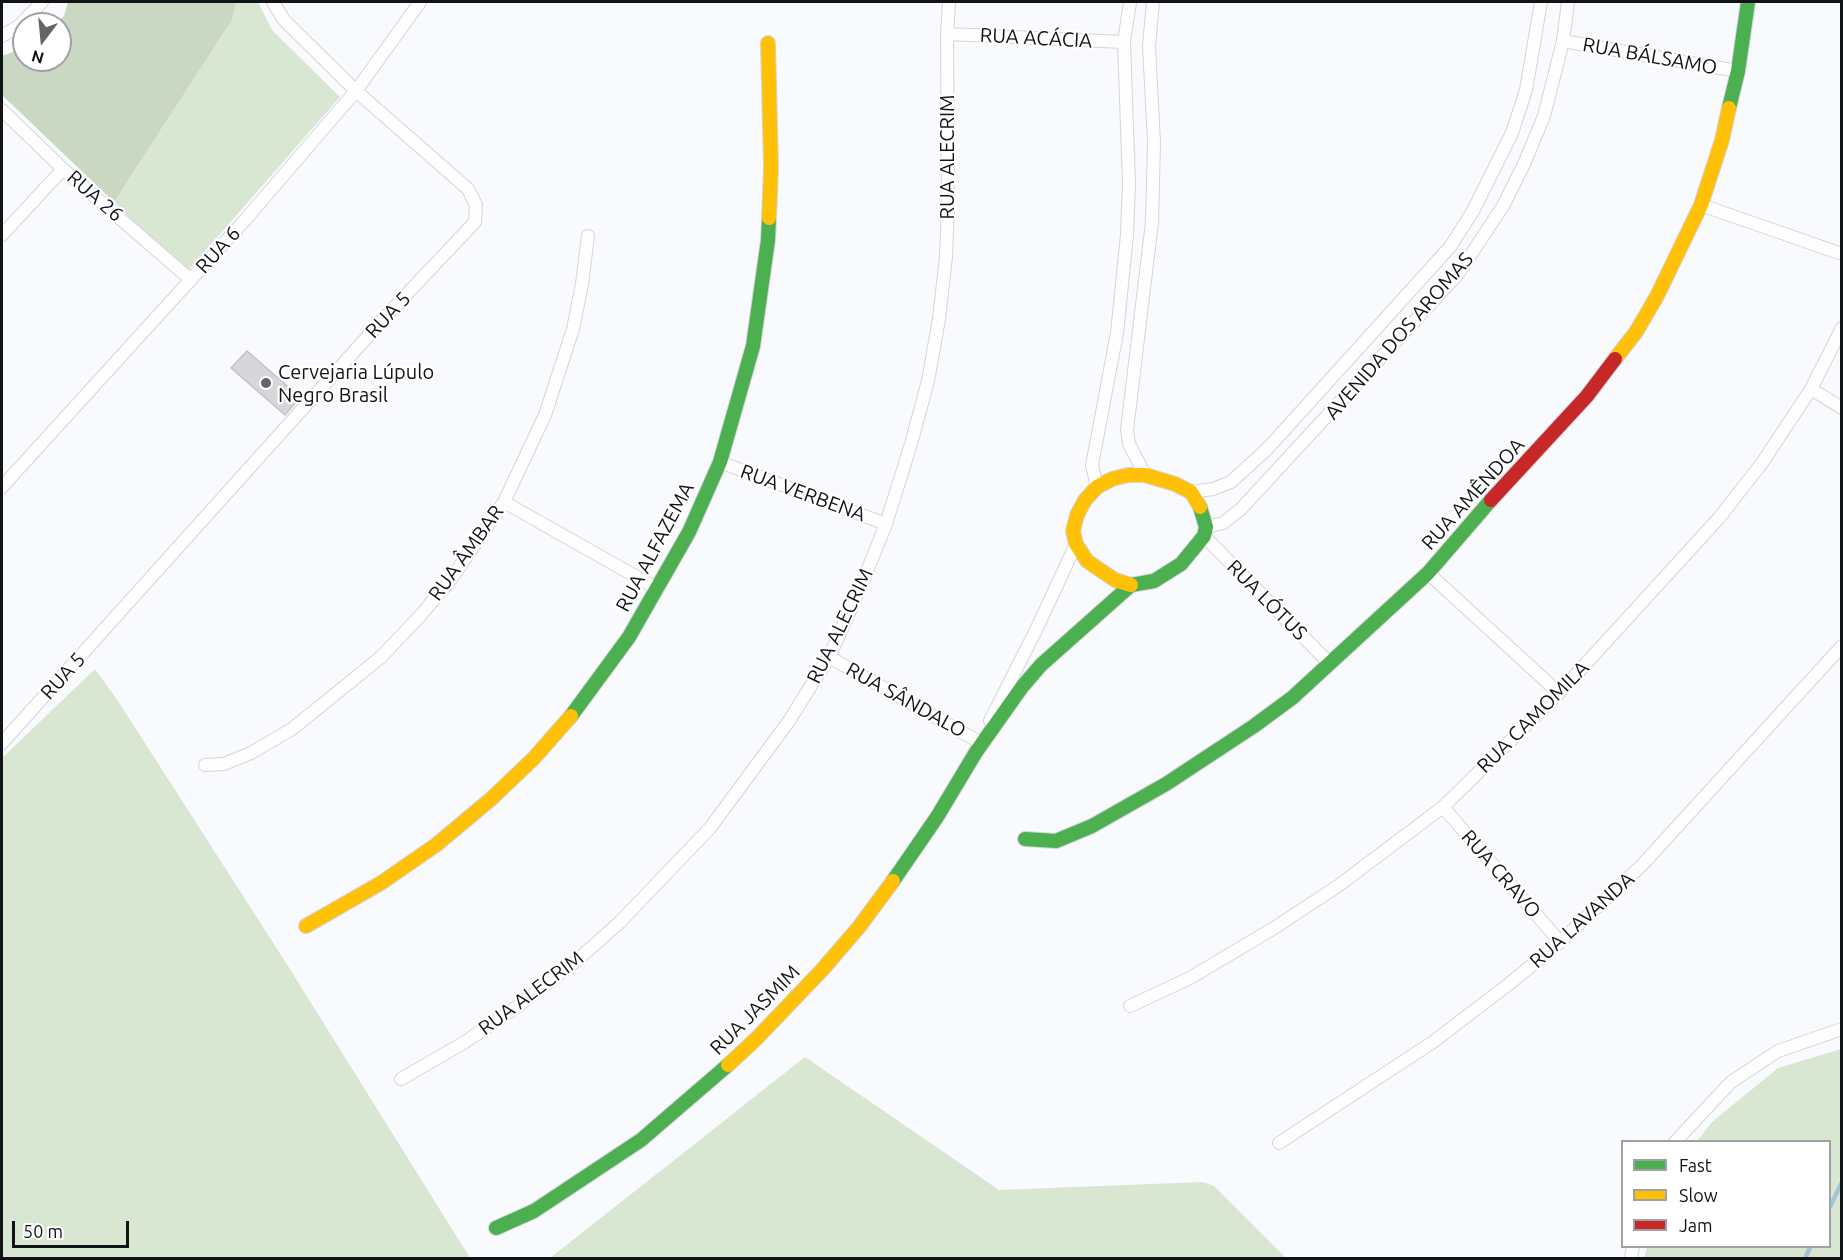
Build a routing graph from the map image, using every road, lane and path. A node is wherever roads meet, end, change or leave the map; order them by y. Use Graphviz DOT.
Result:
graph roads {
  1 [pos="42,2"];
  2 [pos="273,2"];
  3 [pos="420,2"];
  4 [pos="949,2"];
  5 [pos="1130,2"];
  6 [pos="1153,2"];
  7 [pos="1541,2"];
  8 [pos="1568,2"];
  9 [pos="1748,2"];
  10 [pos="947,34"];
  11 [pos="2,36"];
  12 [pos="1563,40"];
  13 [pos="1124,42"];
  14 [pos="768,44"];
  15 [pos="1738,71"];
  16 [pos="356,92"];
  17 [pos="2,110"];
  18 [pos="63,169"];
  19 [pos="1701,206"];
  20 [pos="2,235"];
  21 [pos="588,236"];
  22 [pos="1842,254"];
  23 [pos="191,280"];
  24 [pos="1842,328"];
  25 [pos="1811,389"];
  26 [pos="1842,408"];
  27 [pos="720,462"];
  28 [pos="1145,475"];
  29 [pos="2,487"];
  30 [pos="1097,488"];
  31 [pos="1191,492"];
  32 [pos="504,502"];
  33 [pos="886,524"];
  34 [pos="1205,532"];
  35 [pos="1076,544"];
  36 [pos="1428,573"];
  37 [pos="1131,585"];
  38 [pos="658,589"];
  39 [pos="1842,646"];
  40 [pos="829,657"];
  41 [pos="1330,664"];
  42 [pos="1559,693"];
  43 [pos="2,743"];
  44 [pos="979,746"];
  45 [pos="205,765"];
  46 [pos="1443,807"];
  47 [pos="1025,839"];
  48 [pos="306,926"];
  49 [pos="1560,942"];
  50 [pos="1130,1006"];
  51 [pos="1842,1029"];
  52 [pos="401,1079"];
  53 [pos="1677,1140"];
  54 [pos="1278,1143"];
  55 [pos="496,1228"];
  1 -- 11 [label="street"];
  2 -- 16 [label="street, RUA 5"];
  3 -- 16 [label="street, RUA 6"];
  4 -- 10 [label="street, RUA ALECRIM"];
  5 -- 13 [label="street"];
  6 -- 28 [label="street"];
  7 -- 31 [label="street, AVENIDA DOS AROMAS"];
  8 -- 12 [label="street, AVENIDA DOS AROMAS"];
  9 -- 15 [label="street, RUA AMÊNDOA"];
  10 -- 13 [label="street, RUA ACÁCIA"];
  10 -- 33 [label="street, RUA ALECRIM"];
  12 -- 15 [label="street, RUA BÁLSAMO"];
  12 -- 34 [label="street, AVENIDA DOS AROMAS"];
  13 -- 30 [label="street"];
  14 -- 27 [label="street, RUA ALFAZEMA"];
  15 -- 19 [label="street, RUA AMÊNDOA"];
  16 -- 23 [label="street, RUA 6"];
  16 -- 43 [label="street, RUA 5"];
  17 -- 18 [label="street, RUA 26"];
  18 -- 20 [label="street"];
  18 -- 23 [label="street, RUA 26"];
  19 -- 22 [label="street"];
  19 -- 36 [label="street, RUA AMÊNDOA"];
  21 -- 32 [label="street, RUA ÂMBAR"];
  23 -- 29 [label="street, RUA 6"];
  24 -- 25 [label="street, RUA CAMOMILA"];
  25 -- 26 [label="street"];
  25 -- 42 [label="street, RUA CAMOMILA"];
  27 -- 33 [label="street, RUA VERBENA"];
  27 -- 38 [label="street, RUA ALFAZEMA"];
  28 -- 30 [label="street"];
  28 -- 31 [label="street"];
  30 -- 35 [label="street"];
  31 -- 34 [label="street"];
  32 -- 38 [label="street"];
  32 -- 45 [label="street, RUA ÂMBAR"];
  33 -- 40 [label="street, RUA ALECRIM"];
  34 -- 37 [label="street"];
  34 -- 41 [label="street, RUA LÓTUS"];
  35 -- 37 [label="street"];
  35 -- 44 [label="street"];
  36 -- 41 [label="street, RUA AMÊNDOA"];
  36 -- 42 [label="street"];
  37 -- 44 [label="street, RUA JASMIM"];
  38 -- 48 [label="street, RUA ALFAZEMA"];
  39 -- 49 [label="street, RUA LAVANDA"];
  40 -- 44 [label="street, RUA SÂNDALO"];
  40 -- 52 [label="street, RUA ALECRIM"];
  41 -- 47 [label="street, RUA AMÊNDOA"];
  42 -- 46 [label="street, RUA CAMOMILA"];
  44 -- 55 [label="street, RUA JASMIM"];
  46 -- 49 [label="street, RUA CRAVO"];
  46 -- 50 [label="street, RUA CAMOMILA"];
  49 -- 54 [label="street, RUA LAVANDA"];
  51 -- 53 [label="street"];
}
